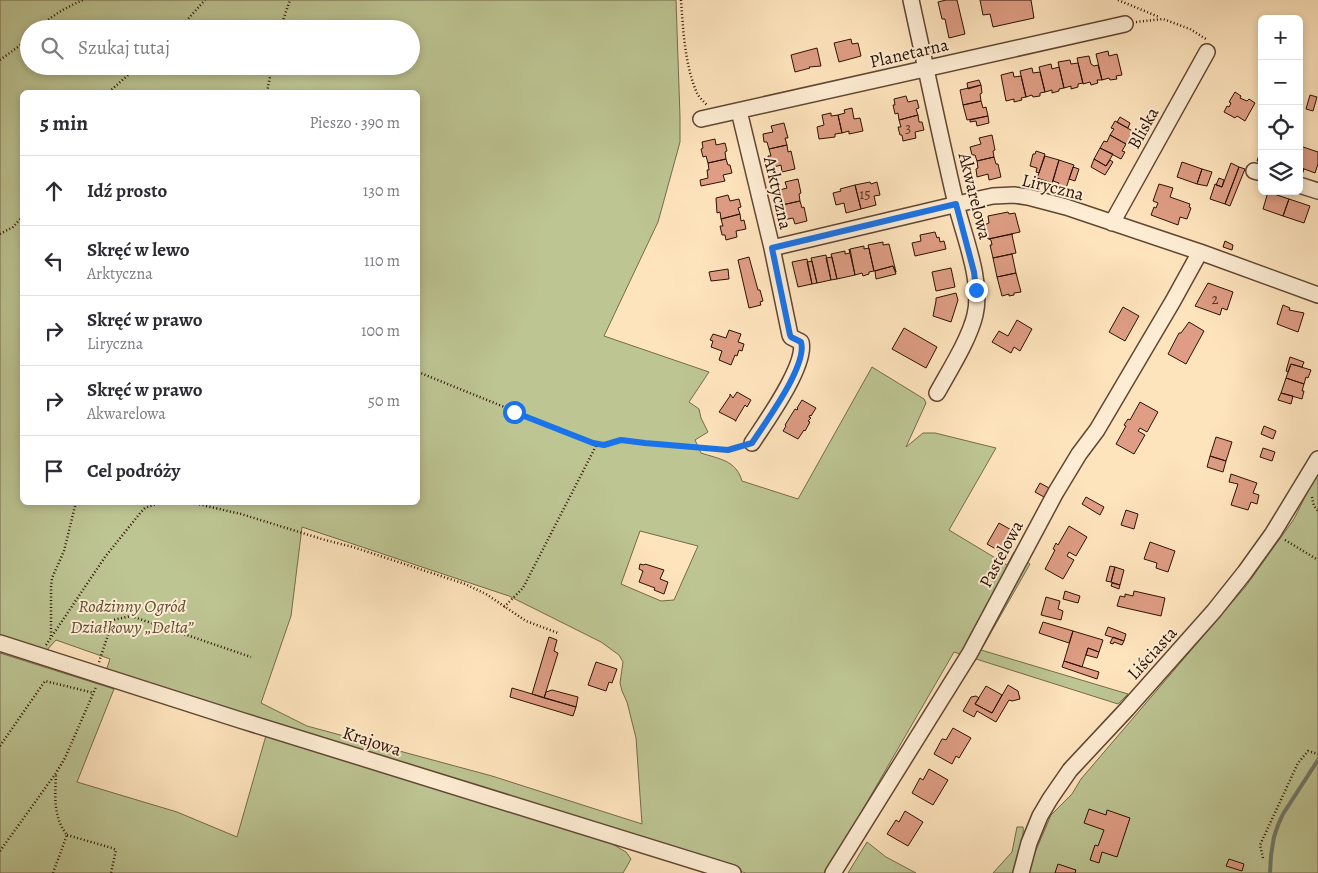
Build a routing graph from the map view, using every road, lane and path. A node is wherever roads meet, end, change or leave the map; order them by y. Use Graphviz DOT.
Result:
graph roads {
  1 [pos="83,0"];
  2 [pos="205,0"];
  3 [pos="290,0"];
  4 [pos="681,0"];
  5 [pos="911,0"];
  6 [pos="1118,0"];
  7 [pos="1163,19"];
  8 [pos="49,20"];
  9 [pos="187,20"];
  10 [pos="283,20"];
  11 [pos="1125,24"];
  12 [pos="20,45"];
  13 [pos="1207,52"];
  14 [pos="0,60"];
  15 [pos="927,69"];
  16 [pos="128,75"];
  17 [pos="270,75"];
  18 [pos="111,90"];
  19 [pos="267,90"];
  20 [pos="739,111"];
  21 [pos="720,114"];
  22 [pos="701,118"];
  23 [pos="1303,186"];
  24 [pos="1318,191"];
  25 [pos="956,204"];
  26 [pos="20,219"];
  27 [pos="1112,223"];
  28 [pos="0,234"];
  29 [pos="772,248"];
  30 [pos="1200,252"];
  31 [pos="1318,295"];
  32 [pos="420,373"];
  33 [pos="937,394"];
  34 [pos="752,443"];
  35 [pos="597,444"];
  36 [pos="1318,459"];
  37 [pos="75,505"];
  38 [pos="153,505"];
  39 [pos="202,505"];
  40 [pos="1272,533"];
  41 [pos="1318,560"];
  42 [pos="504,606"];
  43 [pos="558,633"];
  44 [pos="51,637"];
  45 [pos="0,643"];
  46 [pos="38,655"];
  47 [pos="101,655"];
  48 [pos="251,657"];
  49 [pos="97,683"];
  50 [pos="94,693"];
  51 [pos="0,746"];
  52 [pos="1318,754"];
  53 [pos="56,773"];
  54 [pos="67,835"];
  55 [pos="0,851"];
  56 [pos="1263,858"];
  57 [pos="53,873"];
  58 [pos="111,873"];
  59 [pos="733,873"];
  60 [pos="833,873"];
  61 [pos="1021,873"];
  1 -- 8 [label="path"];
  2 -- 9 [label="path"];
  3 -- 10 [label="path"];
  4 -- 21 [label="path"];
  5 -- 15 [label="street, Akwarelowa"];
  6 -- 7 [label="path"];
  7 -- 11 [label="path"];
  7 -- 13 [label="path"];
  11 -- 15 [label="street, Planetarna"];
  12 -- 14 [label="path"];
  13 -- 27 [label="street, Bliska"];
  15 -- 20 [label="street, Planetarna"];
  15 -- 25 [label="street, Akwarelowa"];
  16 -- 18 [label="path"];
  17 -- 19 [label="path"];
  20 -- 21 [label="street, Planetarna"];
  20 -- 29 [label="street, Arktyczna"];
  21 -- 22 [label="street, Planetarna"];
  23 -- 24 [label="street"];
  25 -- 27 [label="street, Liryczna"];
  25 -- 29 [label="street, Liryczna"];
  25 -- 33 [label="street, Akwarelowa"];
  26 -- 28 [label="path"];
  27 -- 30 [label="street, Liryczna"];
  29 -- 34 [label="street, Arktyczna"];
  30 -- 31 [label="street, Liryczna"];
  30 -- 60 [label="street, Pastelowa"];
  32 -- 35 [label="path"];
  34 -- 35 [label="path"];
  35 -- 42 [label="path"];
  36 -- 40 [label="street, Liściasta"];
  37 -- 44 [label="path"];
  38 -- 44 [label="path"];
  39 -- 42 [label="path"];
  40 -- 41 [label="path"];
  40 -- 61 [label="street, Liściasta"];
  42 -- 43 [label="path"];
  44 -- 46 [label="path"];
  45 -- 46 [label="street, Krajowa"];
  46 -- 59 [label="street, Krajowa"];
  47 -- 48 [label="path"];
  49 -- 50 [label="path"];
  50 -- 51 [label="path"];
  50 -- 53 [label="path"];
  52 -- 56 [label="path"];
  53 -- 54 [label="path"];
  53 -- 55 [label="path"];
  54 -- 57 [label="path"];
  54 -- 58 [label="path"];
}
